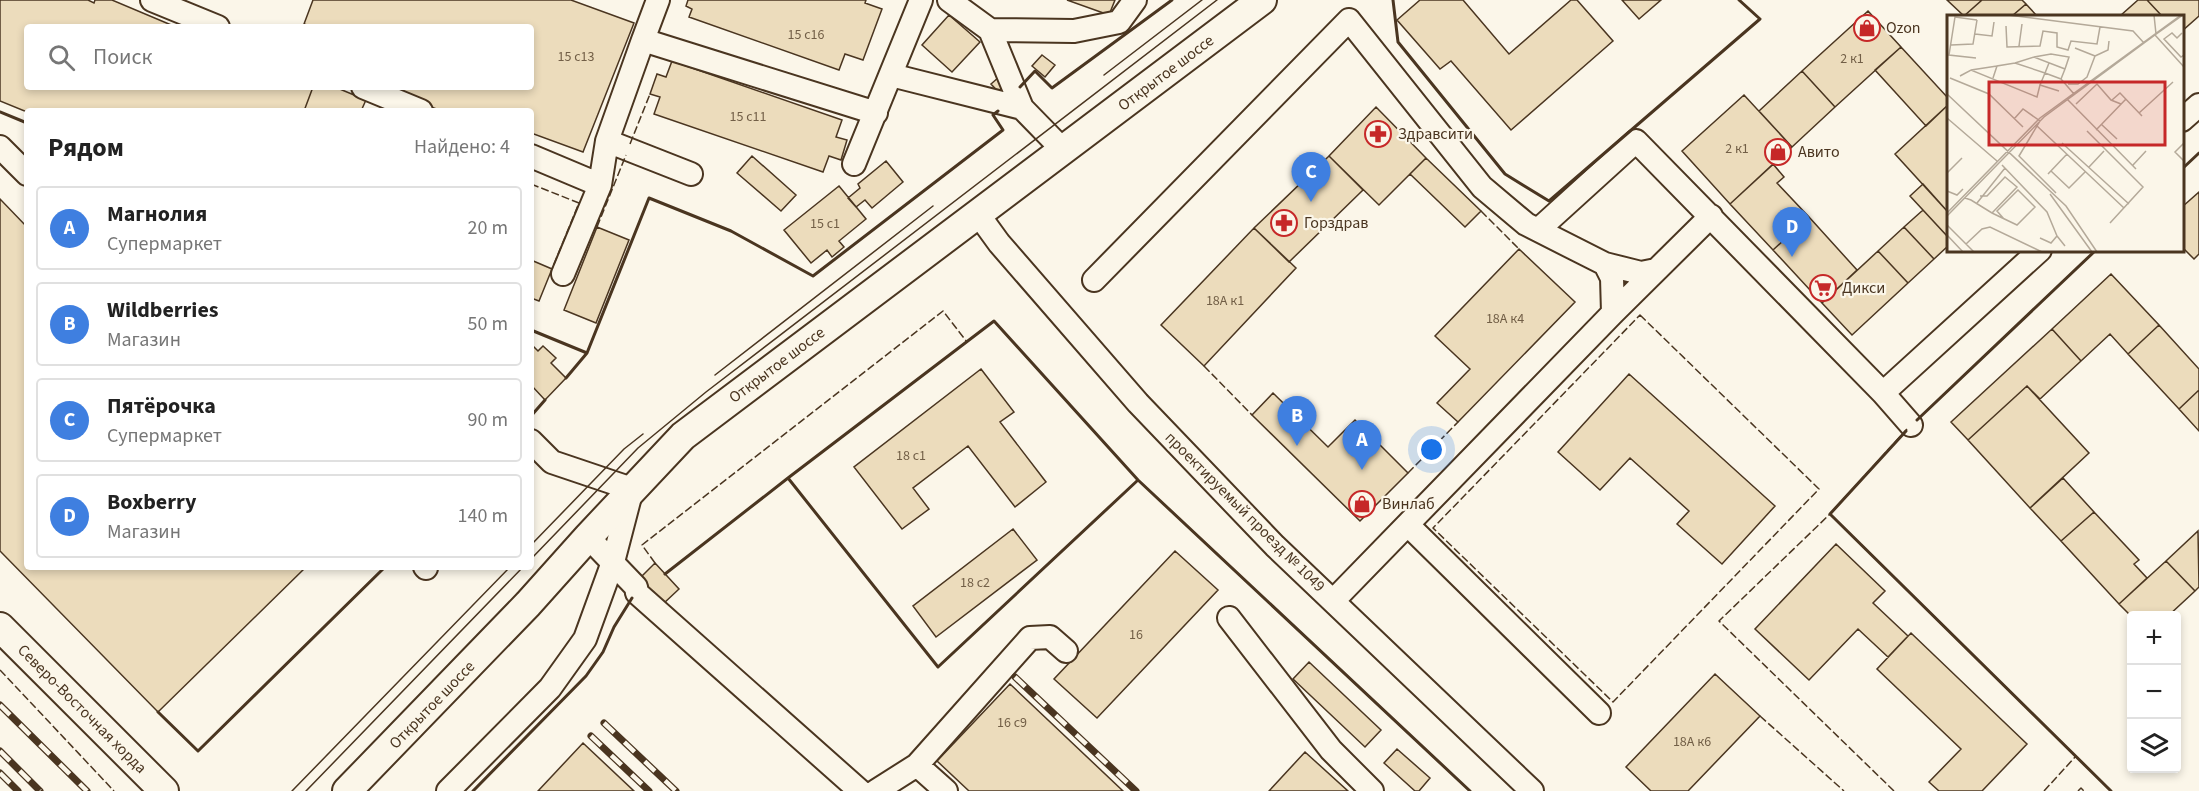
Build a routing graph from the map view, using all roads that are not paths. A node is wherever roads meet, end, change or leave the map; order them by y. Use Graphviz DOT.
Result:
graph roads {
  1 [pos="152,0"];
  2 [pos="658,0"];
  3 [pos="921,0"];
  4 [pos="949,0"];
  5 [pos="1134,0"];
  6 [pos="1262,0"];
  7 [pos="211,24"];
  8 [pos="990,30"];
  9 [pos="643,40"];
  10 [pos="891,75"];
  11 [pos="370,90"];
  12 [pos="2199,105"];
  13 [pos="414,108"];
  14 [pos="1022,108"];
  15 [pos="876,113"];
  16 [pos="2184,118"];
  17 [pos="607,141"];
  18 [pos="0,147"];
  19 [pos="1064,151"];
  20 [pos="534,157"];
  21 [pos="854,164"];
  22 [pos="24,171"];
  23 [pos="691,174"];
  24 [pos="600,185"];
  25 [pos="978,214"];
  26 [pos="1711,216"];
  27 [pos="1538,230"];
  28 [pos="2038,252"];
  29 [pos="1605,264"];
  30 [pos="1656,270"];
  31 [pos="563,274"];
  32 [pos="1094,280"];
  33 [pos="1613,313"];
  34 [pos="1883,393"];
  35 [pos="1911,425"];
  36 [pos="534,444"];
  37 [pos="632,489"];
  38 [pos="1408,525"];
  39 [pos="588,537"];
  40 [pos="613,562"];
  41 [pos="1333,601"];
  42 [pos="1229,618"];
  43 [pos="0,629"];
  44 [pos="1066,651"];
  45 [pos="1599,713"];
  46 [pos="917,765"];
  47 [pos="159,791"];
  48 [pos="164,791"];
  49 [pos="347,791"];
  50 [pos="448,791"];
  51 [pos="860,791"];
  52 [pos="876,791"];
  53 [pos="946,791"];
  54 [pos="1372,791"];
  55 [pos="1532,791"];
  1 -- 7 [label="street"];
  2 -- 9 [label="street"];
  3 -- 10 [label="street"];
  4 -- 8 [label="street"];
  5 -- 8 [label="street"];
  6 -- 19 [label="main road, Открытое шоссе"];
  8 -- 14 [label="street"];
  9 -- 15 [label="street"];
  9 -- 17 [label="street"];
  10 -- 14 [label="street"];
  10 -- 15 [label="street"];
  11 -- 13 [label="street"];
  12 -- 16 [label="street"];
  14 -- 19 [label="street"];
  15 -- 21 [label="street"];
  17 -- 23 [label="street"];
  17 -- 24 [label="street"];
  18 -- 22 [label="street"];
  19 -- 25 [label="main road, Открытое шоссе"];
  20 -- 24 [label="street"];
  24 -- 31 [label="street"];
  25 -- 37 [label="main road, Открытое шоссе"];
  25 -- 41 [label="street, проектируемый проезд № 1049"];
  26 -- 27 [label="street"];
  26 -- 30 [label="street"];
  26 -- 34 [label="street"];
  27 -- 29 [label="street"];
  27 -- 32 [label="street"];
  28 -- 34 [label="street"];
  29 -- 30 [label="street"];
  29 -- 33 [label="street"];
  30 -- 33 [label="street"];
  33 -- 38 [label="street"];
  34 -- 35 [label="street"];
  36 -- 37 [label="street"];
  37 -- 39 [label="main road, Открытое шоссе"];
  37 -- 40 [label="street"];
  38 -- 41 [label="street"];
  38 -- 45 [label="street"];
  39 -- 40 [label="street"];
  39 -- 49 [label="main road, Открытое шоссе"];
  40 -- 50 [label="street"];
  40 -- 51 [label="street"];
  41 -- 55 [label="street, проектируемый проезд № 1049"];
  42 -- 54 [label="street"];
  43 -- 47 [label="street, Северо-Восточная хорда"];
  43 -- 48 [label="main road, Северо-Восточная хорда"];
  44 -- 46 [label="street"];
  46 -- 52 [label="street"];
  46 -- 53 [label="street"];
}
